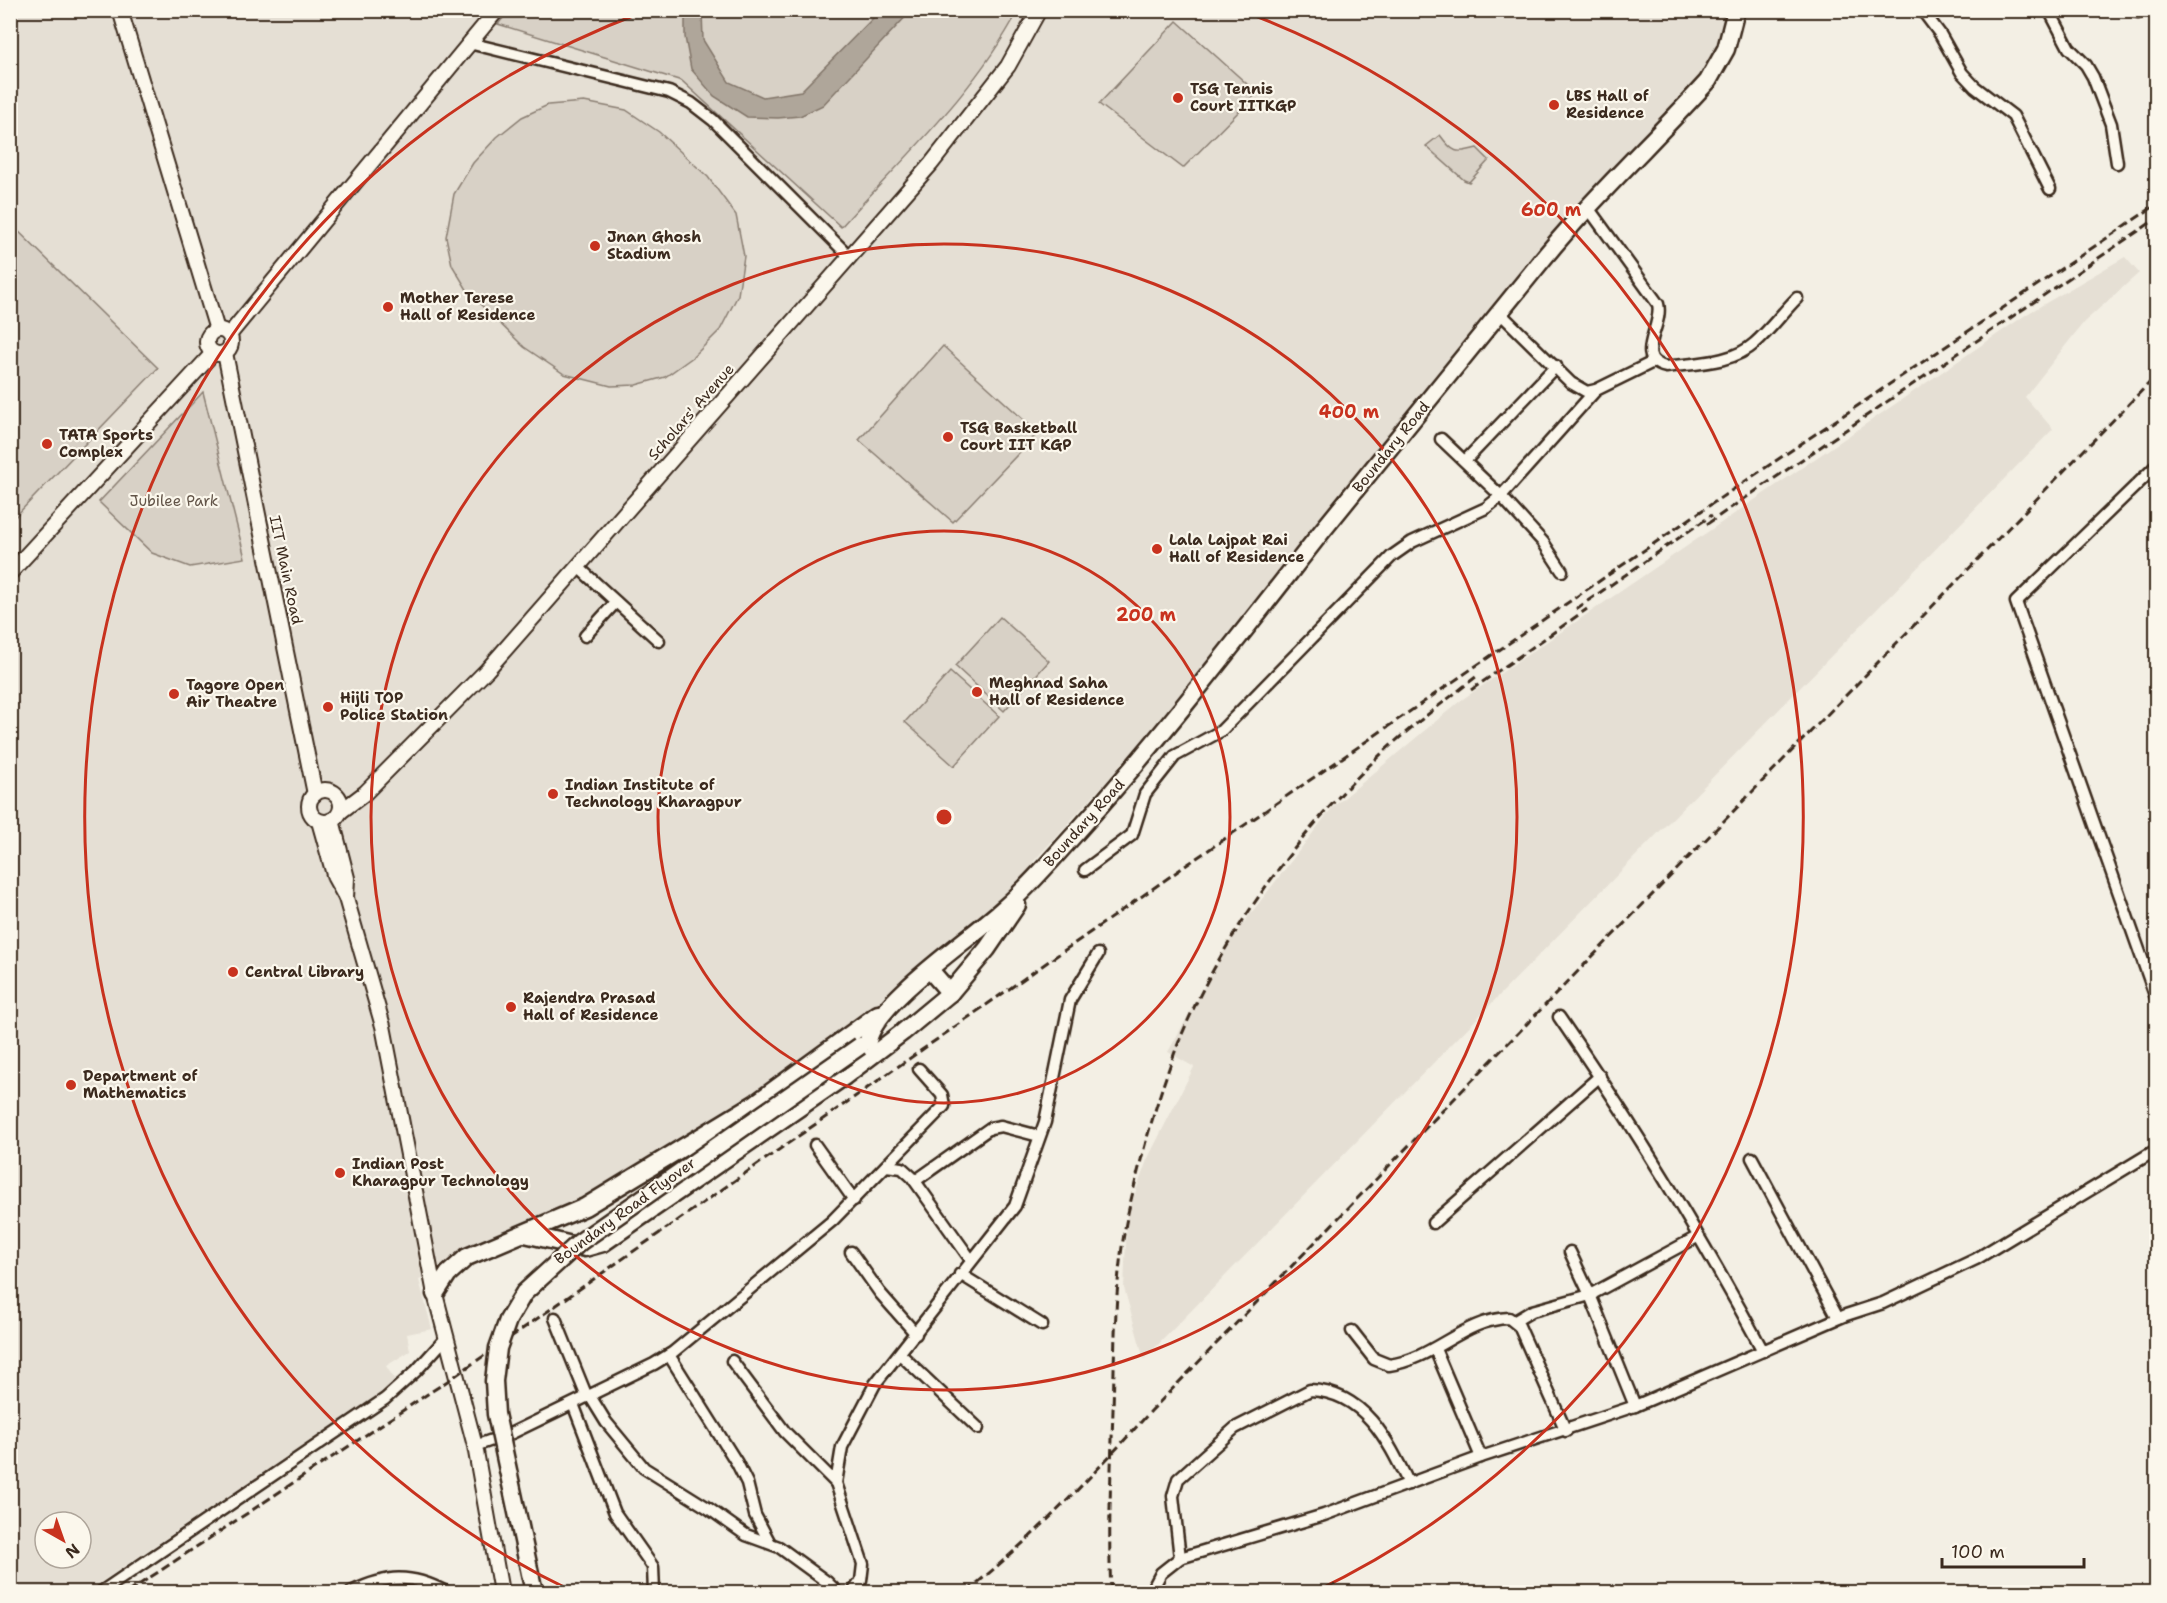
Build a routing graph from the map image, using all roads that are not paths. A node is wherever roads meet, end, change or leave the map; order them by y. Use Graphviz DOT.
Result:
graph roads {
  1 [pos="120,10"];
  2 [pos="497,10"];
  3 [pos="1038,10"];
  4 [pos="1922,10"];
  5 [pos="2049,10"];
  6 [pos="1737,12"];
  7 [pos="469,43"];
  8 [pos="2117,163"];
  9 [pos="2049,189"];
  10 [pos="1589,209"];
  11 [pos="849,256"];
  12 [pos="1797,298"];
  13 [pos="1501,314"];
  14 [pos="223,333"];
  15 [pos="219,353"];
  16 [pos="1653,362"];
  17 [pos="1556,366"];
  18 [pos="1596,390"];
  19 [pos="1441,439"];
  20 [pos="1465,461"];
  21 [pos="2157,466"];
  22 [pos="1502,496"];
  23 [pos="577,566"];
  24 [pos="1562,571"];
  25 [pos="10,573"];
  26 [pos="616,602"];
  27 [pos="585,636"];
  28 [pos="659,641"];
  29 [pos="315,794"];
  30 [pos="330,818"];
  31 [pos="1084,870"];
  32 [pos="1034,879"];
  33 [pos="1098,954"];
  34 [pos="930,970"];
  35 [pos="950,993"];
  36 [pos="2157,998"];
  37 [pos="886,1010"];
  38 [pos="1558,1017"];
  39 [pos="892,1040"];
  40 [pos="864,1044"];
  41 [pos="920,1069"];
  42 [pos="1600,1076"];
  43 [pos="1040,1136"];
  44 [pos="815,1145"];
  45 [pos="2157,1150"];
  46 [pos="1752,1158"];
  47 [pos="886,1166"];
  48 [pos="915,1181"];
  49 [pos="854,1200"];
  50 [pos="1433,1223"];
  51 [pos="525,1234"];
  52 [pos="1697,1237"];
  53 [pos="851,1252"];
  54 [pos="1570,1252"];
  55 [pos="971,1260"];
  56 [pos="960,1274"];
  57 [pos="435,1294"];
  58 [pos="1590,1295"];
  59 [pos="555,1318"];
  60 [pos="1838,1318"];
  61 [pos="1515,1321"];
  62 [pos="1042,1325"];
  63 [pos="1352,1331"];
  64 [pos="916,1334"];
  65 [pos="445,1339"];
  66 [pos="1435,1349"];
  67 [pos="1763,1351"];
  68 [pos="900,1354"];
  69 [pos="669,1355"];
  70 [pos="732,1361"];
  71 [pos="588,1397"];
  72 [pos="573,1404"];
  73 [pos="1635,1407"];
  74 [pos="978,1428"];
  75 [pos="1566,1431"];
  76 [pos="475,1446"];
  77 [pos="1481,1457"];
  78 [pos="836,1483"];
  79 [pos="1409,1484"];
  80 [pos="770,1543"];
  81 [pos="1180,1558"];
  82 [pos="101,1593"];
  83 [pos="351,1593"];
  84 [pos="446,1593"];
  85 [pos="501,1593"];
  86 [pos="534,1593"];
  87 [pos="654,1593"];
  88 [pos="837,1593"];
  89 [pos="853,1593"];
  90 [pos="1151,1593"];
  1 -- 14 [label="street"];
  2 -- 7 [label="street"];
  3 -- 11 [label="street, Scholars' Avenue"];
  4 -- 9 [label="street"];
  5 -- 8 [label="street"];
  6 -- 10 [label="main road, Boundary Road"];
  7 -- 11 [label="street"];
  7 -- 14 [label="street"];
  10 -- 13 [label="main road, Boundary Road"];
  10 -- 16 [label="street"];
  11 -- 23 [label="street, Scholars' Avenue"];
  12 -- 16 [label="street"];
  13 -- 17 [label="street"];
  13 -- 32 [label="main road, Boundary Road"];
  14 -- 15 [label="street"];
  14 -- 15 [label="street"];
  15 -- 25 [label="street"];
  15 -- 29 [label="street, IIT Main Road"];
  16 -- 18 [label="street"];
  17 -- 18 [label="street"];
  17 -- 20 [label="street"];
  18 -- 22 [label="street"];
  19 -- 20 [label="street"];
  20 -- 22 [label="street"];
  21 -- 36 [label="street"];
  22 -- 24 [label="street"];
  22 -- 31 [label="street"];
  23 -- 26 [label="street"];
  23 -- 30 [label="street, Scholars' Avenue"];
  26 -- 27 [label="street"];
  26 -- 28 [label="street"];
  29 -- 30 [label="street"];
  29 -- 30 [label="street"];
  30 -- 57 [label="street"];
  32 -- 34 [label="main road, Boundary Road"];
  32 -- 35 [label="main road, Boundary Road"];
  33 -- 43 [label="street"];
  34 -- 35 [label="main road"];
  34 -- 37 [label="main road, Boundary Road"];
  35 -- 39 [label="main road, Boundary Road"];
  37 -- 40 [label="main road, Boundary Road Flyover"];
  37 -- 51 [label="main road"];
  38 -- 42 [label="street"];
  39 -- 40 [label="main road"];
  39 -- 51 [label="main road, Boundary Road"];
  40 -- 86 [label="main road, Boundary Road Flyover, bridge"];
  41 -- 47 [label="street"];
  42 -- 50 [label="street"];
  42 -- 52 [label="street"];
  43 -- 48 [label="street"];
  43 -- 55 [label="street"];
  44 -- 49 [label="street"];
  45 -- 60 [label="street"];
  46 -- 60 [label="street"];
  47 -- 48 [label="street"];
  47 -- 49 [label="street"];
  48 -- 55 [label="street"];
  49 -- 69 [label="street"];
  51 -- 57 [label="main road"];
  52 -- 58 [label="street"];
  52 -- 67 [label="street"];
  53 -- 64 [label="street"];
  54 -- 58 [label="street"];
  55 -- 56 [label="street"];
  56 -- 62 [label="street"];
  56 -- 64 [label="street"];
  57 -- 65 [label="street"];
  58 -- 61 [label="street"];
  58 -- 73 [label="street"];
  59 -- 71 [label="street"];
  60 -- 67 [label="street"];
  61 -- 66 [label="street"];
  61 -- 75 [label="street"];
  63 -- 66 [label="street"];
  64 -- 68 [label="street"];
  65 -- 76 [label="street"];
  65 -- 82 [label="street"];
  66 -- 77 [label="street"];
  67 -- 73 [label="street"];
  68 -- 74 [label="street"];
  68 -- 78 [label="street"];
  69 -- 71 [label="street"];
  69 -- 80 [label="street"];
  70 -- 78 [label="street"];
  71 -- 72 [label="street"];
  71 -- 80 [label="street"];
  72 -- 76 [label="street"];
  72 -- 87 [label="street"];
  73 -- 75 [label="street"];
  75 -- 77 [label="street"];
  76 -- 85 [label="street"];
  77 -- 79 [label="street"];
  78 -- 89 [label="street"];
  79 -- 81 [label="street"];
  79 -- 81 [label="street"];
  80 -- 88 [label="street"];
  81 -- 90 [label="street"];
  83 -- 84 [label="street"];
}
